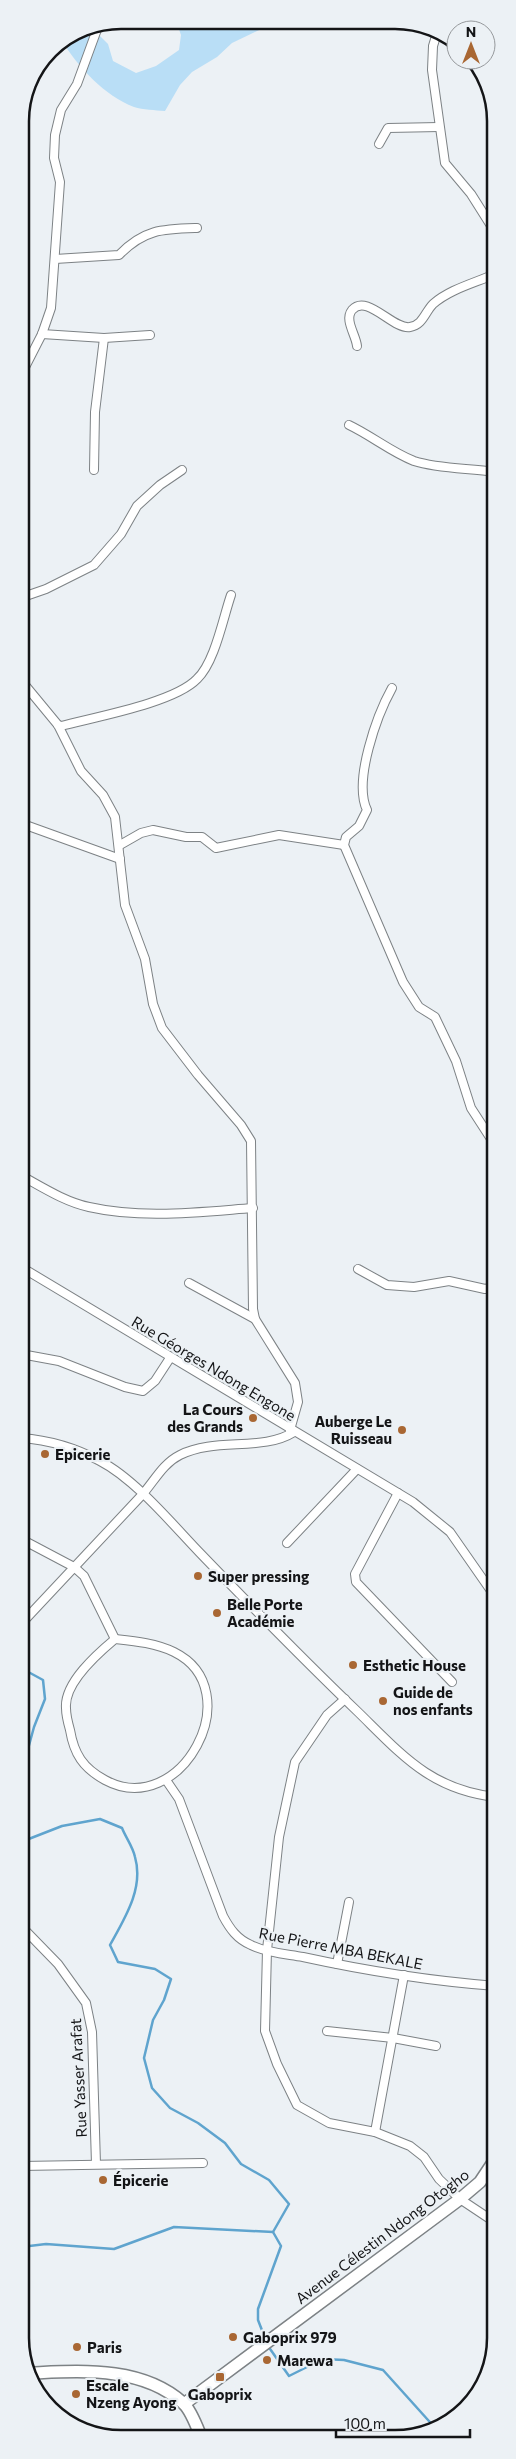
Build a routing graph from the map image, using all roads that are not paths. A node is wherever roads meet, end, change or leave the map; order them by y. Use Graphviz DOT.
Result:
graph roads {
  1 [pos="96,33"];
  2 [pos="436,38"];
  3 [pos="439,128"];
  4 [pos="379,144"];
  5 [pos="487,219"];
  6 [pos="197,228"];
  7 [pos="55,259"];
  8 [pos="487,277"];
  9 [pos="42,334"];
  10 [pos="150,335"];
  11 [pos="104,338"];
  12 [pos="357,346"];
  13 [pos="29,359"];
  14 [pos="350,425"];
  15 [pos="94,470"];
  16 [pos="182,470"];
  17 [pos="487,471"];
  18 [pos="29,595"];
  19 [pos="231,595"];
  20 [pos="392,688"];
  21 [pos="29,690"];
  22 [pos="58,725"];
  23 [pos="29,825"];
  24 [pos="344,844"];
  25 [pos="120,845"];
  26 [pos="120,859"];
  27 [pos="487,1132"];
  28 [pos="29,1180"];
  29 [pos="253,1208"];
  30 [pos="358,1269"];
  31 [pos="29,1272"];
  32 [pos="189,1283"];
  33 [pos="487,1289"];
  34 [pos="255,1319"];
  35 [pos="29,1356"];
  36 [pos="170,1358"];
  37 [pos="292,1431"];
  38 [pos="29,1439"];
  39 [pos="357,1469"];
  40 [pos="398,1493"];
  41 [pos="143,1494"];
  42 [pos="29,1543"];
  43 [pos="287,1543"];
  44 [pos="74,1567"];
  45 [pos="487,1585"];
  46 [pos="29,1615"];
  47 [pos="115,1639"];
  48 [pos="452,1682"];
  49 [pos="345,1699"];
  50 [pos="166,1780"];
  51 [pos="487,1796"];
  52 [pos="349,1902"];
  53 [pos="29,1934"];
  54 [pos="267,1950"];
  55 [pos="337,1964"];
  56 [pos="404,1975"];
  57 [pos="487,1985"];
  58 [pos="327,2030"];
  59 [pos="393,2038"];
  60 [pos="436,2046"];
  61 [pos="375,2132"];
  62 [pos="96,2164"];
  63 [pos="203,2164"];
  64 [pos="29,2166"];
  65 [pos="487,2172"];
  66 [pos="460,2199"];
  67 [pos="487,2216"];
  68 [pos="36,2373"];
  69 [pos="184,2404"];
  70 [pos="197,2430"];
  1 -- 7 [label="street"];
  2 -- 3 [label="street"];
  3 -- 4 [label="street"];
  3 -- 5 [label="street"];
  6 -- 7 [label="street"];
  7 -- 9 [label="street"];
  8 -- 12 [label="street"];
  9 -- 11 [label="street"];
  9 -- 13 [label="street"];
  10 -- 11 [label="street"];
  11 -- 15 [label="street"];
  14 -- 17 [label="street"];
  16 -- 18 [label="street"];
  19 -- 22 [label="street"];
  20 -- 24 [label="street"];
  21 -- 22 [label="street"];
  22 -- 25 [label="street"];
  23 -- 26 [label="street"];
  24 -- 25 [label="street"];
  24 -- 27 [label="street"];
  25 -- 26 [label="street"];
  26 -- 29 [label="street"];
  28 -- 29 [label="street"];
  29 -- 34 [label="street"];
  30 -- 33 [label="street"];
  31 -- 36 [label="street, Rue Géorges Ndong Engone"];
  32 -- 34 [label="street"];
  34 -- 37 [label="street"];
  35 -- 36 [label="street"];
  36 -- 37 [label="street, Rue Géorges Ndong Engone"];
  37 -- 39 [label="street, Rue Géorges Ndong Engone"];
  37 -- 41 [label="street"];
  38 -- 41 [label="street"];
  39 -- 40 [label="street, Rue Géorges Ndong Engone"];
  39 -- 43 [label="street"];
  40 -- 45 [label="street, Rue Géorges Ndong Engone"];
  40 -- 48 [label="street"];
  41 -- 44 [label="street"];
  41 -- 49 [label="street"];
  42 -- 44 [label="street"];
  44 -- 46 [label="street"];
  44 -- 47 [label="street"];
  47 -- 50 [label="street"];
  47 -- 50 [label="street"];
  49 -- 51 [label="street"];
  49 -- 54 [label="street"];
  50 -- 54 [label="street, Rue Pierre MBA BEKALE"];
  52 -- 55 [label="street"];
  53 -- 62 [label="street, Rue Yasser Arafat"];
  54 -- 55 [label="street, Rue Pierre MBA BEKALE"];
  54 -- 61 [label="street"];
  55 -- 56 [label="street, Rue Pierre MBA BEKALE"];
  56 -- 57 [label="street, Rue Pierre MBA BEKALE"];
  56 -- 59 [label="street"];
  58 -- 59 [label="street"];
  59 -- 60 [label="street"];
  59 -- 61 [label="street"];
  61 -- 66 [label="street"];
  62 -- 63 [label="street"];
  62 -- 64 [label="street"];
  65 -- 66 [label="main road, Avenue Célestin Ndong Otogho"];
  66 -- 67 [label="street"];
  66 -- 69 [label="main road, Avenue Célestin Ndong Otogho"];
  68 -- 69 [label="main road"];
  69 -- 70 [label="main road"];
}
